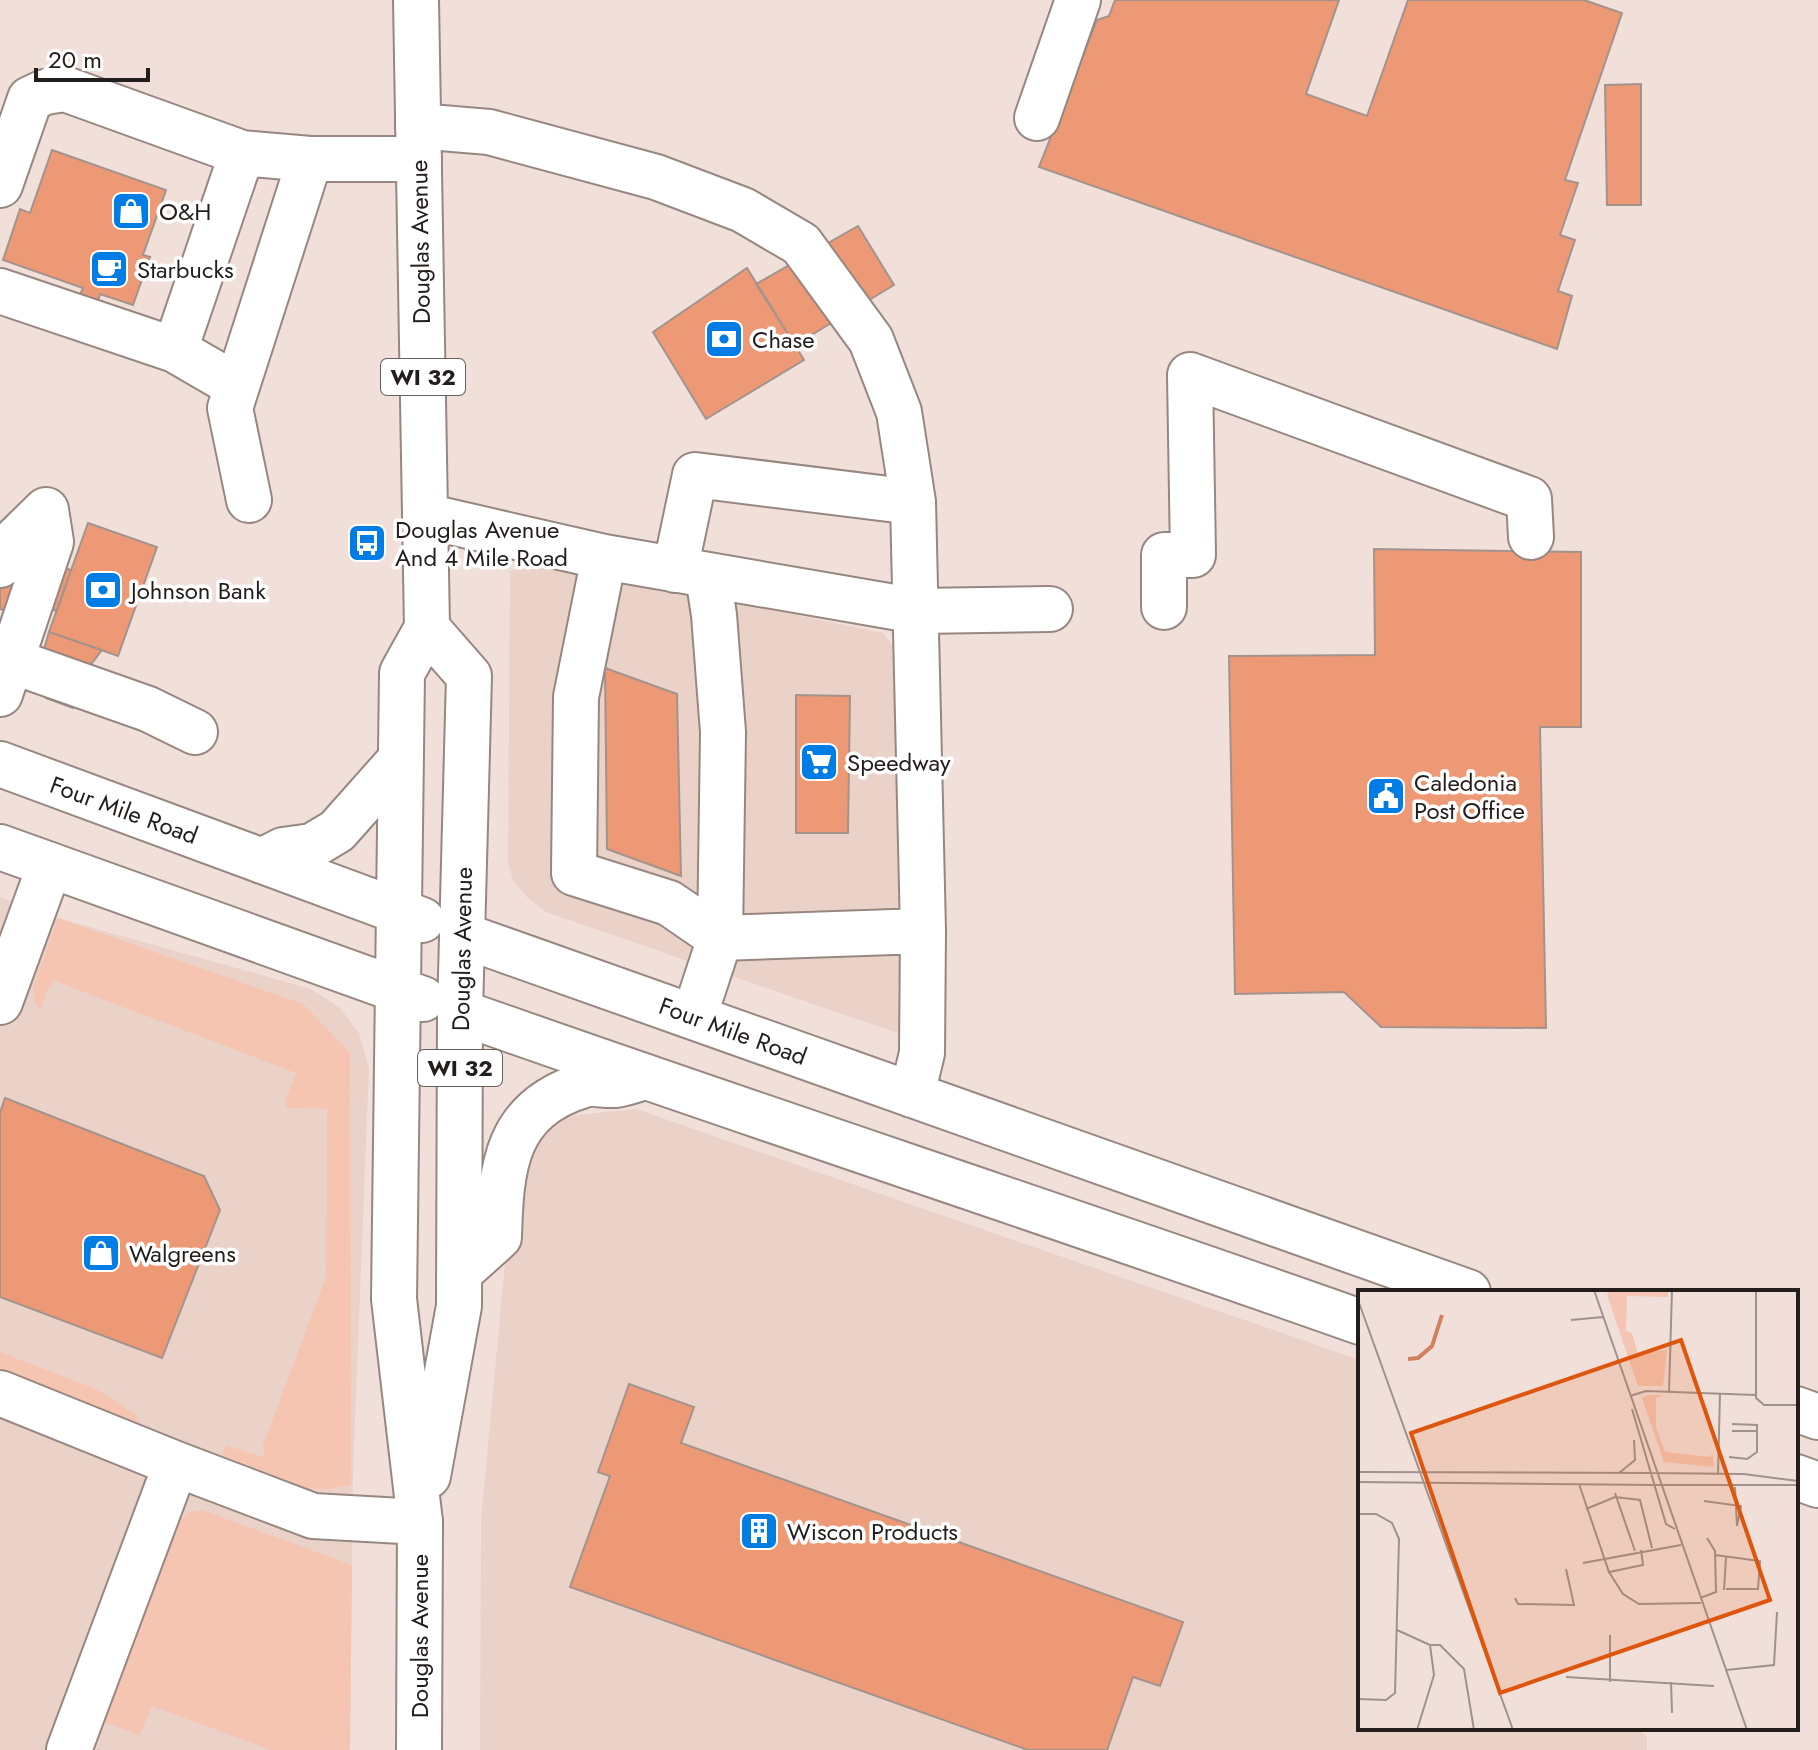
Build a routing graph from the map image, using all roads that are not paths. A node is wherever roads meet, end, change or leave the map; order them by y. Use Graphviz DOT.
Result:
graph roads {
  1 [pos="416,0"];
  2 [pos="1078,0"];
  3 [pos="1037,118"];
  4 [pos="419,142"];
  5 [pos="242,153"];
  6 [pos="310,159"];
  7 [pos="0,185"];
  8 [pos="0,291"];
  9 [pos="175,350"];
  10 [pos="237,386"];
  11 [pos="249,500"];
  12 [pos="913,502"];
  13 [pos="46,510"];
  14 [pos="425,516"];
  15 [pos="0,535"];
  16 [pos="1531,537"];
  17 [pos="604,557"];
  18 [pos="0,565"];
  19 [pos="692,573"];
  20 [pos="1164,607"];
  21 [pos="1050,609"];
  22 [pos="917,611"];
  23 [pos="427,628"];
  24 [pos="2,652"];
  25 [pos="195,732"];
  26 [pos="401,759"];
  27 [pos="0,764"];
  28 [pos="0,847"];
  29 [pos="262,861"];
  30 [pos="50,865"];
  31 [pos="399,912"];
  32 [pos="923,931"];
  33 [pos="462,935"];
  34 [pos="720,938"];
  35 [pos="398,990"];
  36 [pos="0,1002"];
  37 [pos="460,1012"];
  38 [pos="694,1017"];
  39 [pos="644,1077"];
  40 [pos="912,1095"];
  41 [pos="459,1273"];
  42 [pos="1462,1290"];
  43 [pos="1358,1321"];
  44 [pos="0,1393"];
  45 [pos="1798,1410"];
  46 [pos="1818,1417"];
  47 [pos="176,1464"];
  48 [pos="1798,1478"];
  49 [pos="1818,1485"];
  50 [pos="420,1522"];
  51 [pos="69,1750"];
  52 [pos="419,1750"];
  1 -- 4 [label="main road, Douglas Avenue / WI 32"];
  2 -- 3 [label="main road"];
  4 -- 6 [label="main road"];
  4 -- 12 [label="main road"];
  4 -- 14 [label="main road, Douglas Avenue / WI 32"];
  5 -- 6 [label="main road"];
  5 -- 7 [label="main road"];
  5 -- 9 [label="main road"];
  6 -- 10 [label="main road"];
  8 -- 9 [label="main road"];
  9 -- 10 [label="main road"];
  10 -- 11 [label="main road"];
  12 -- 19 [label="main road"];
  12 -- 22 [label="main road"];
  13 -- 15 [label="main road"];
  13 -- 18 [label="main road"];
  13 -- 24 [label="main road"];
  14 -- 17 [label="main road"];
  14 -- 23 [label="main road, Douglas Avenue / WI 32"];
  16 -- 20 [label="main road"];
  17 -- 19 [label="main road"];
  17 -- 34 [label="main road"];
  19 -- 22 [label="main road"];
  19 -- 34 [label="main road"];
  21 -- 22 [label="main road"];
  22 -- 32 [label="main road"];
  23 -- 26 [label="main road, Douglas Avenue / WI 32"];
  23 -- 33 [label="main road, Douglas Avenue / WI 32"];
  24 -- 25 [label="main road"];
  26 -- 29 [label="main road"];
  26 -- 31 [label="main road, Douglas Avenue / WI 32"];
  27 -- 29 [label="main road, Four Mile Road"];
  28 -- 30 [label="main road"];
  29 -- 31 [label="main road, Four Mile Road"];
  30 -- 35 [label="main road"];
  30 -- 36 [label="main road"];
  31 -- 33 [label="main road, Four Mile Road"];
  31 -- 35 [label="main road, Douglas Avenue / WI 32"];
  32 -- 34 [label="main road"];
  32 -- 40 [label="main road"];
  33 -- 37 [label="main road, Douglas Avenue / WI 32"];
  33 -- 38 [label="main road, Four Mile Road"];
  34 -- 38 [label="main road"];
  35 -- 37 [label="main road"];
  35 -- 50 [label="main road, Douglas Avenue / WI 32"];
  37 -- 39 [label="main road"];
  37 -- 41 [label="main road, Douglas Avenue / WI 32"];
  38 -- 40 [label="main road, Four Mile Road"];
  39 -- 41 [label="main road"];
  39 -- 43 [label="main road"];
  40 -- 42 [label="main road, Four Mile Road"];
  41 -- 50 [label="main road, Douglas Avenue / WI 32"];
  44 -- 47 [label="main road"];
  45 -- 46 [label="main road"];
  47 -- 50 [label="main road"];
  47 -- 51 [label="main road"];
  48 -- 49 [label="main road"];
  50 -- 52 [label="main road, Douglas Avenue / WI 32"];
}
